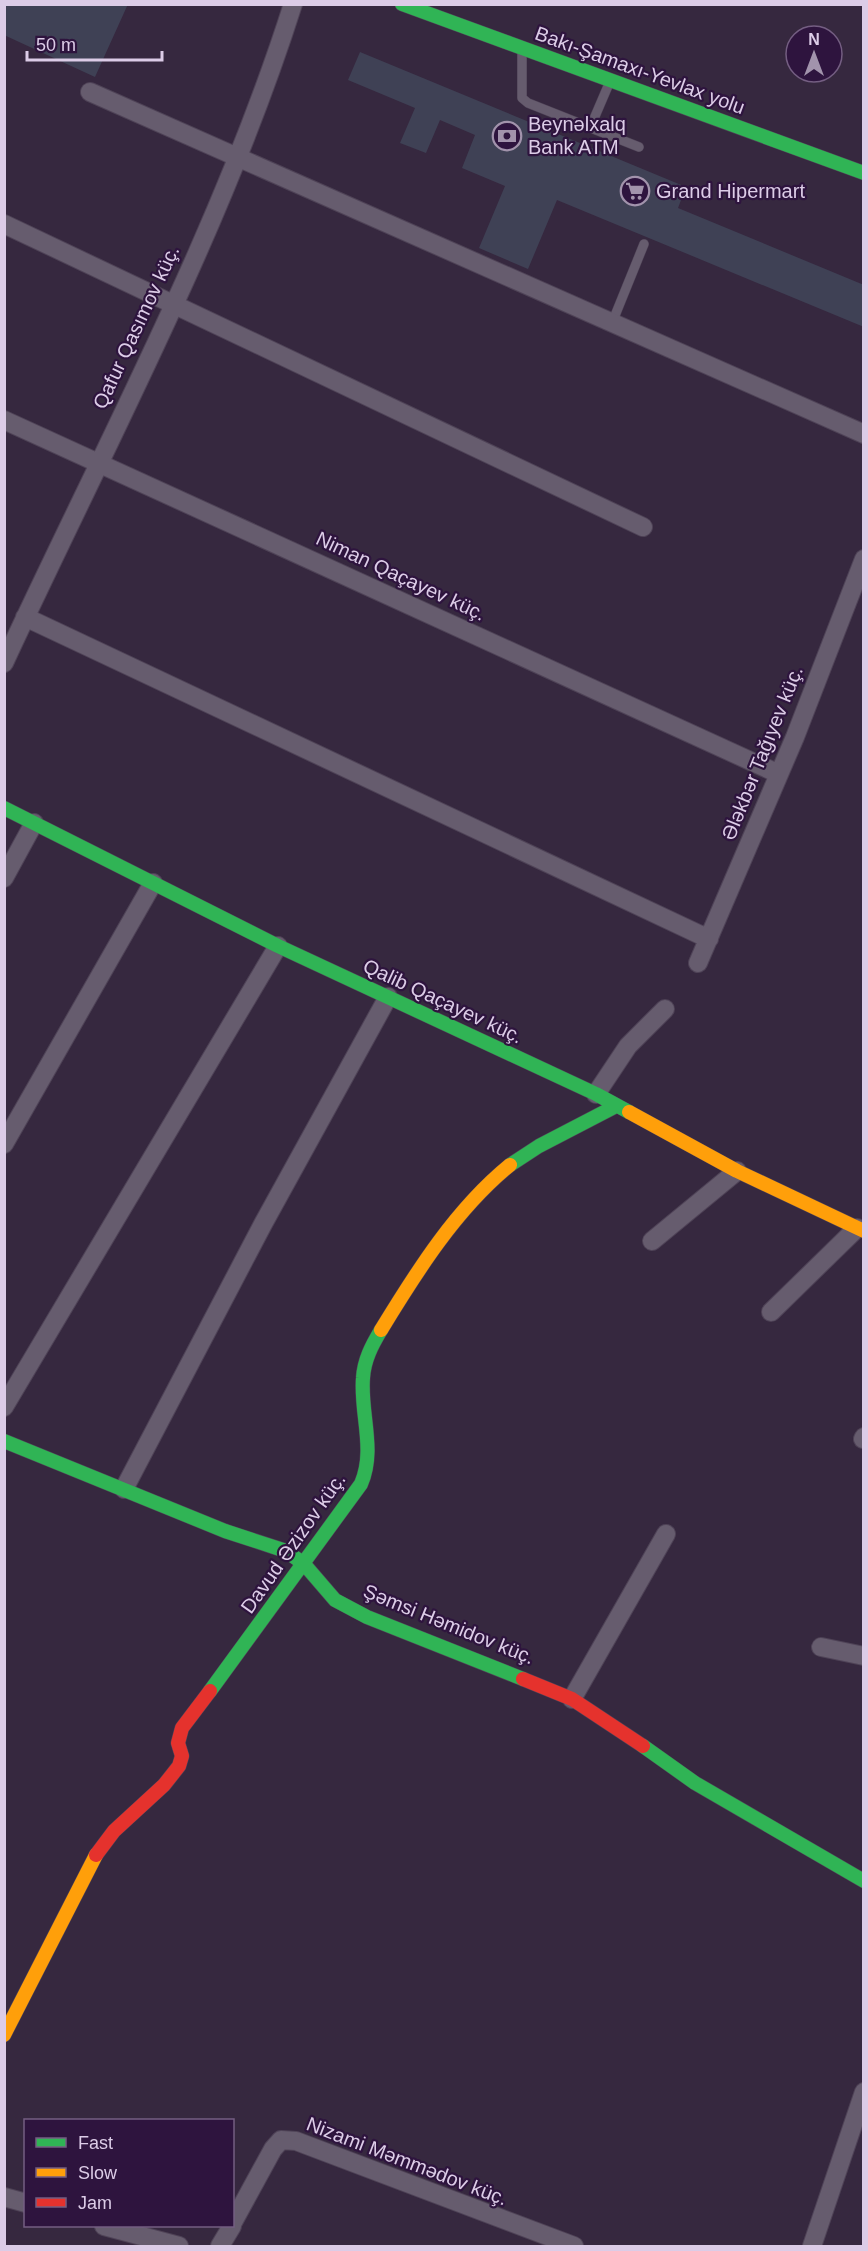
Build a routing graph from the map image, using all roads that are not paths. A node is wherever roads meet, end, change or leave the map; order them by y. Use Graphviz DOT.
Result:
graph roads {
  1 [pos="293,4"];
  2 [pos="402,4"];
  3 [pos="439,10"];
  4 [pos="523,48"];
  5 [pos="610,81"];
  6 [pos="90,92"];
  7 [pos="590,128"];
  8 [pos="639,147"];
  9 [pos="237,158"];
  10 [pos="864,172"];
  11 [pos="4,224"];
  12 [pos="644,244"];
  13 [pos="173,306"];
  14 [pos="612,323"];
  15 [pos="4,420"];
  16 [pos="864,434"];
  17 [pos="98,462"];
  18 [pos="643,527"];
  19 [pos="864,559"];
  20 [pos="26,617"];
  21 [pos="4,663"];
  22 [pos="779,774"];
  23 [pos="4,808"];
  24 [pos="34,823"];
  25 [pos="4,878"];
  26 [pos="153,883"];
  27 [pos="708,939"];
  28 [pos="278,946"];
  29 [pos="698,963"];
  30 [pos="388,997"];
  31 [pos="665,1009"];
  32 [pos="596,1094"];
  33 [pos="616,1106"];
  34 [pos="4,1144"];
  35 [pos="737,1170"];
  36 [pos="860,1229"];
  37 [pos="652,1241"];
  38 [pos="771,1312"];
  39 [pos="4,1407"];
  40 [pos="4,1441"];
  41 [pos="124,1488"];
  42 [pos="666,1534"];
  43 [pos="304,1564"];
  44 [pos="821,1647"];
  45 [pos="864,1656"];
  46 [pos="572,1699"];
  47 [pos="864,1881"];
  48 [pos="4,2035"];
  49 [pos="864,2092"];
  50 [pos="4,2198"];
  51 [pos="24,2203"];
  52 [pos="234,2221"];
  53 [pos="108,2227"];
  54 [pos="231,2227"];
  55 [pos="179,2247"];
  56 [pos="220,2247"];
  57 [pos="574,2247"];
  58 [pos="812,2247"];
  1 -- 9 [label="street, Qafur Qasımov küç."];
  2 -- 3 [label="main road, Bakı-Şamaxı-Yevlax yolu"];
  3 -- 4 [label="main road, Bakı-Şamaxı-Yevlax yolu"];
  4 -- 5 [label="main road, Bakı-Şamaxı-Yevlax yolu"];
  4 -- 7 [label="lane"];
  5 -- 7 [label="lane"];
  5 -- 10 [label="main road, Bakı-Şamaxı-Yevlax yolu"];
  6 -- 9 [label="street"];
  7 -- 8 [label="lane"];
  9 -- 13 [label="street, Qafur Qasımov küç."];
  9 -- 14 [label="street"];
  11 -- 13 [label="street"];
  12 -- 14 [label="lane"];
  13 -- 17 [label="street, Qafur Qasımov küç."];
  13 -- 18 [label="street"];
  14 -- 16 [label="street"];
  15 -- 17 [label="street, Niman Qaçayev küç."];
  17 -- 20 [label="street, Qafur Qasımov küç."];
  17 -- 22 [label="street, Niman Qaçayev küç."];
  19 -- 22 [label="street, Ələkbər Tağıyev küç."];
  20 -- 21 [label="street, Qafur Qasımov küç."];
  20 -- 27 [label="street"];
  22 -- 27 [label="street, Ələkbər Tağıyev küç."];
  23 -- 24 [label="main road, Qalib Qaçayev küç."];
  24 -- 25 [label="street"];
  24 -- 26 [label="main road, Qalib Qaçayev küç."];
  26 -- 28 [label="main road, Qalib Qaçayev küç."];
  26 -- 34 [label="street"];
  27 -- 29 [label="street, Ələkbər Tağıyev küç."];
  28 -- 30 [label="main road, Qalib Qaçayev küç."];
  28 -- 39 [label="street"];
  30 -- 32 [label="main road, Qalib Qaçayev küç."];
  30 -- 41 [label="street"];
  31 -- 32 [label="street"];
  32 -- 33 [label="main road, Qalib Qaçayev küç."];
  33 -- 35 [label="main road, Qalib Qaçayev küç."];
  33 -- 43 [label="main road, Davud Əzizov küç."];
  35 -- 36 [label="main road, Qalib Qaçayev küç."];
  35 -- 37 [label="street"];
  36 -- 38 [label="street"];
  40 -- 41 [label="main road, Şəmsi Həmidov küç."];
  41 -- 43 [label="main road, Şəmsi Həmidov küç."];
  42 -- 46 [label="street"];
  43 -- 46 [label="main road, Şəmsi Həmidov küç."];
  43 -- 48 [label="main road, Davud Əzizov küç."];
  44 -- 45 [label="street"];
  46 -- 47 [label="main road, Şəmsi Həmidov küç."];
  49 -- 58 [label="street"];
  50 -- 51 [label="street"];
  52 -- 57 [label="street, Nizami Məmmədov küç."];
  53 -- 55 [label="street"];
  54 -- 56 [label="street, Nizami Məmmədov küç."];
}
